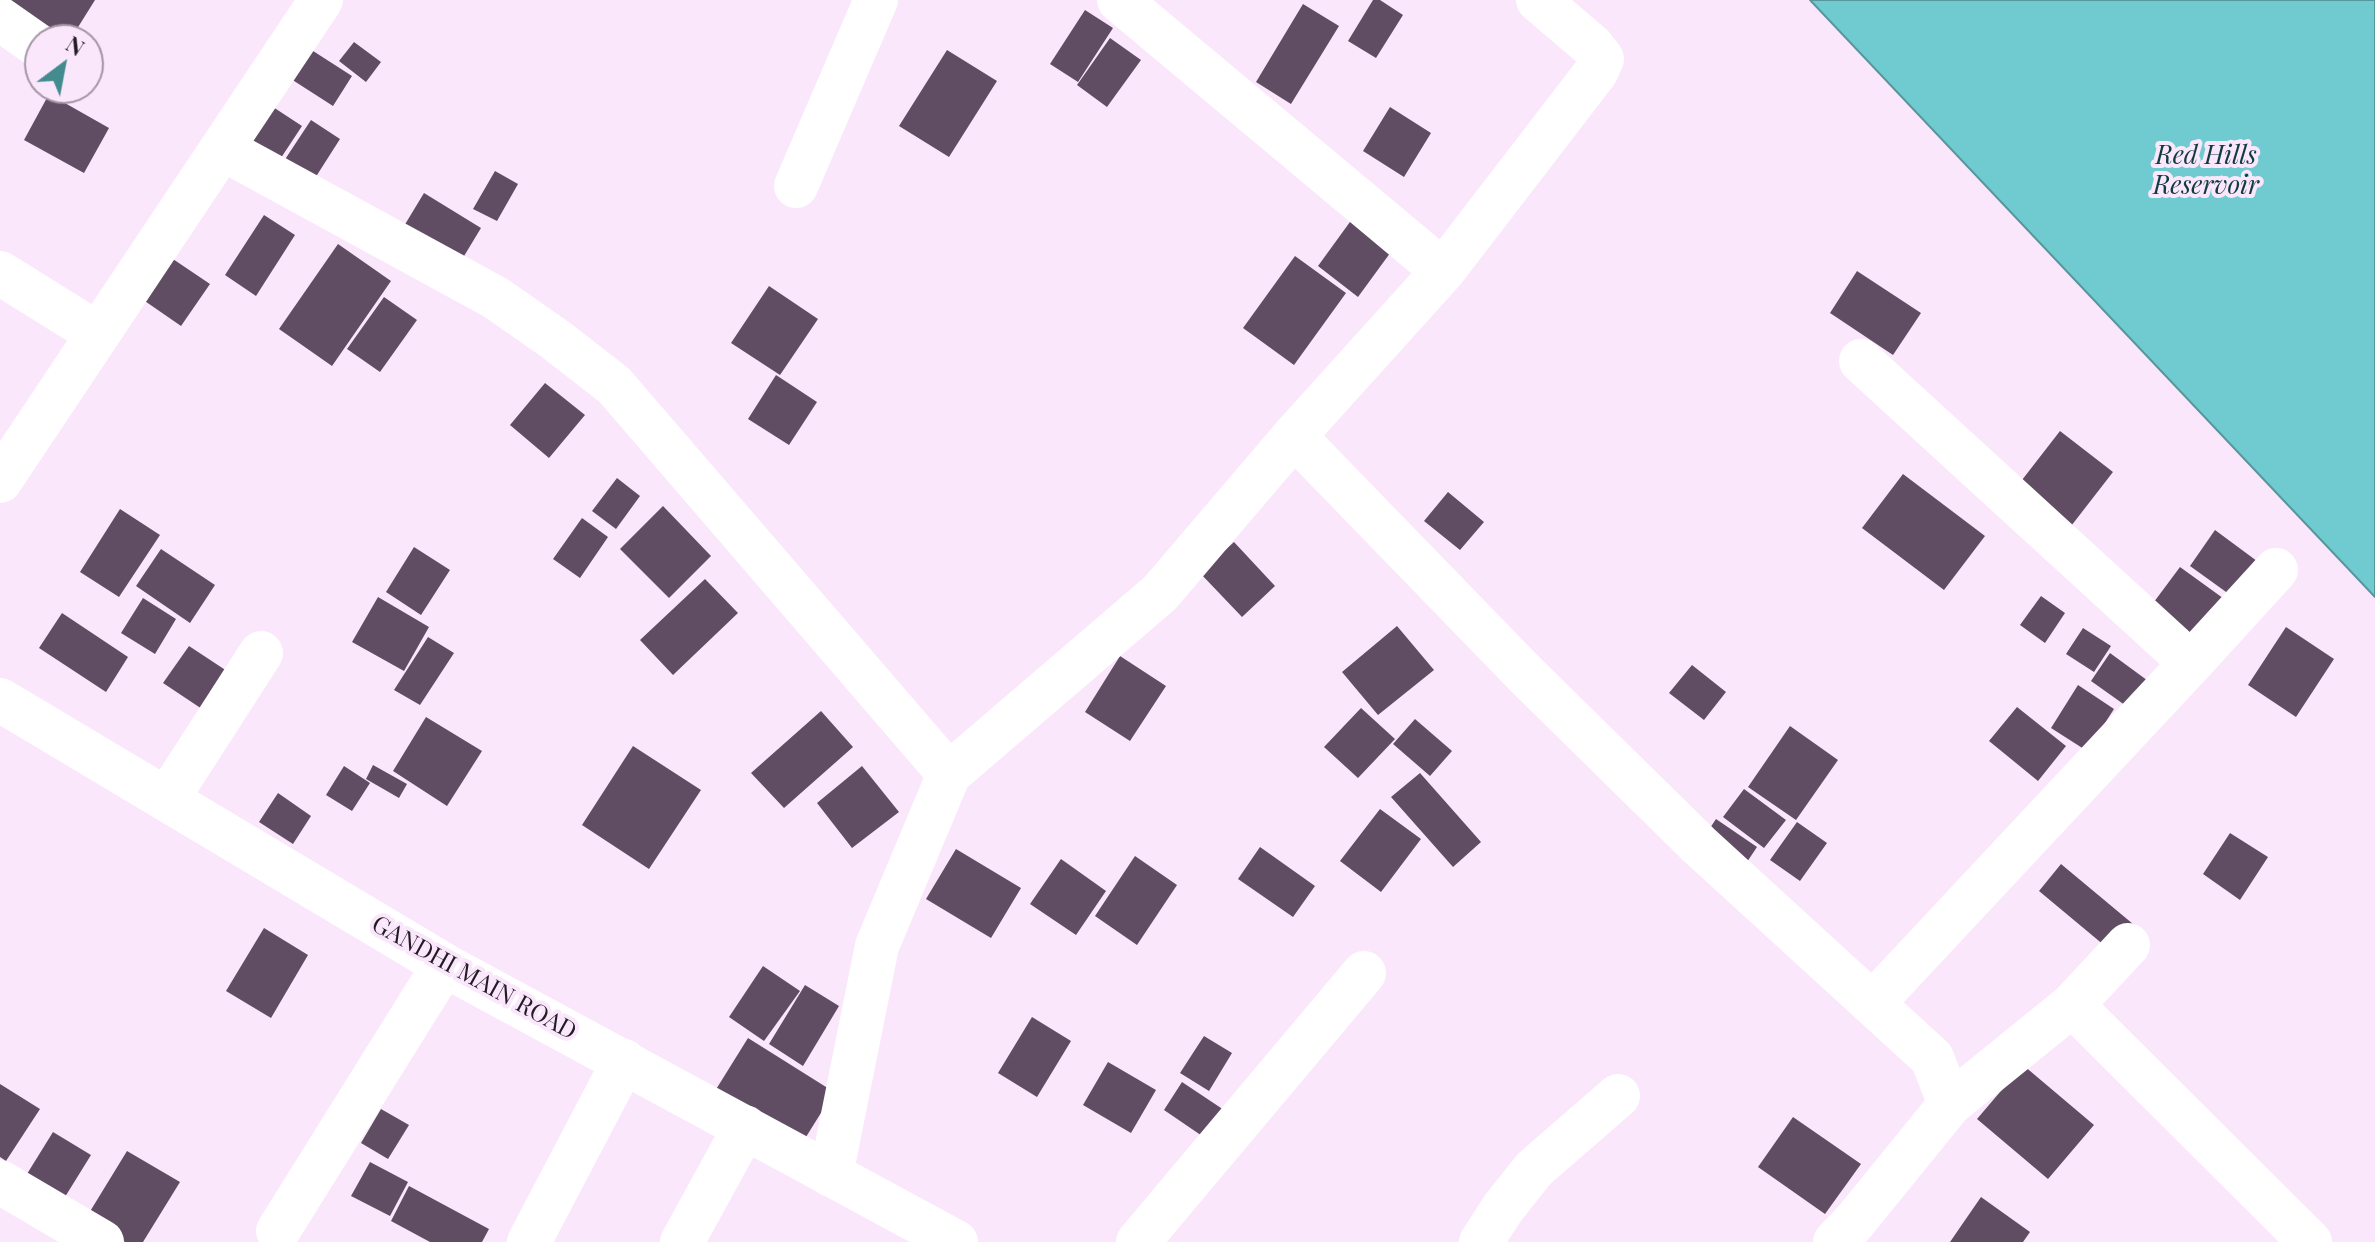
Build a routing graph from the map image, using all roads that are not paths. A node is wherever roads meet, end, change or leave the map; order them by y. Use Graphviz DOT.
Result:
graph roads {
  1 [pos="321,0"];
  2 [pos="876,0"];
  3 [pos="1119,0"];
  4 [pos="1538,0"];
  5 [pos="0,19"];
  6 [pos="24,36"];
  7 [pos="223,149"];
  8 [pos="796,186"];
  9 [pos="1443,271"];
  10 [pos="0,273"];
  11 [pos="98,334"];
  12 [pos="1861,361"];
  13 [pos="1294,436"];
  14 [pos="0,481"];
  15 [pos="2276,570"];
  16 [pos="261,653"];
  17 [pos="2191,663"];
  18 [pos="0,700"];
  19 [pos="949,774"];
  20 [pos="167,799"];
  21 [pos="2128,945"];
  22 [pos="444,965"];
  23 [pos="1364,973"];
  24 [pos="1873,1003"];
  25 [pos="2072,1005"];
  26 [pos="624,1061"];
  27 [pos="1618,1096"];
  28 [pos="1950,1104"];
  29 [pos="745,1127"];
  30 [pos="831,1175"];
  31 [pos="0,1182"];
  32 [pos="278,1231"];
  33 [pos="102,1242"];
  34 [pos="529,1242"];
  35 [pos="682,1242"];
  36 [pos="956,1242"];
  37 [pos="1138,1242"];
  38 [pos="1481,1242"];
  39 [pos="1835,1242"];
  40 [pos="2310,1242"];
  1 -- 7 [label="street"];
  2 -- 8 [label="street"];
  3 -- 9 [label="street"];
  4 -- 9 [label="street"];
  5 -- 6 [label="street"];
  7 -- 11 [label="street"];
  7 -- 19 [label="street"];
  9 -- 13 [label="street"];
  10 -- 11 [label="street"];
  11 -- 14 [label="street"];
  12 -- 17 [label="street"];
  13 -- 19 [label="street"];
  13 -- 24 [label="street"];
  15 -- 17 [label="street"];
  16 -- 20 [label="street"];
  17 -- 24 [label="street"];
  18 -- 20 [label="street, GANDHI MAIN ROAD"];
  19 -- 30 [label="street"];
  20 -- 22 [label="street, GANDHI MAIN ROAD"];
  21 -- 25 [label="street"];
  22 -- 26 [label="street, GANDHI MAIN ROAD"];
  22 -- 32 [label="street"];
  23 -- 37 [label="street"];
  24 -- 28 [label="street"];
  25 -- 28 [label="street"];
  25 -- 40 [label="street"];
  26 -- 29 [label="street, GANDHI MAIN ROAD"];
  26 -- 34 [label="street"];
  27 -- 38 [label="street"];
  28 -- 39 [label="street"];
  29 -- 30 [label="street, GANDHI MAIN ROAD"];
  29 -- 35 [label="street"];
  30 -- 36 [label="street, GANDHI MAIN ROAD"];
  31 -- 33 [label="street"];
}
